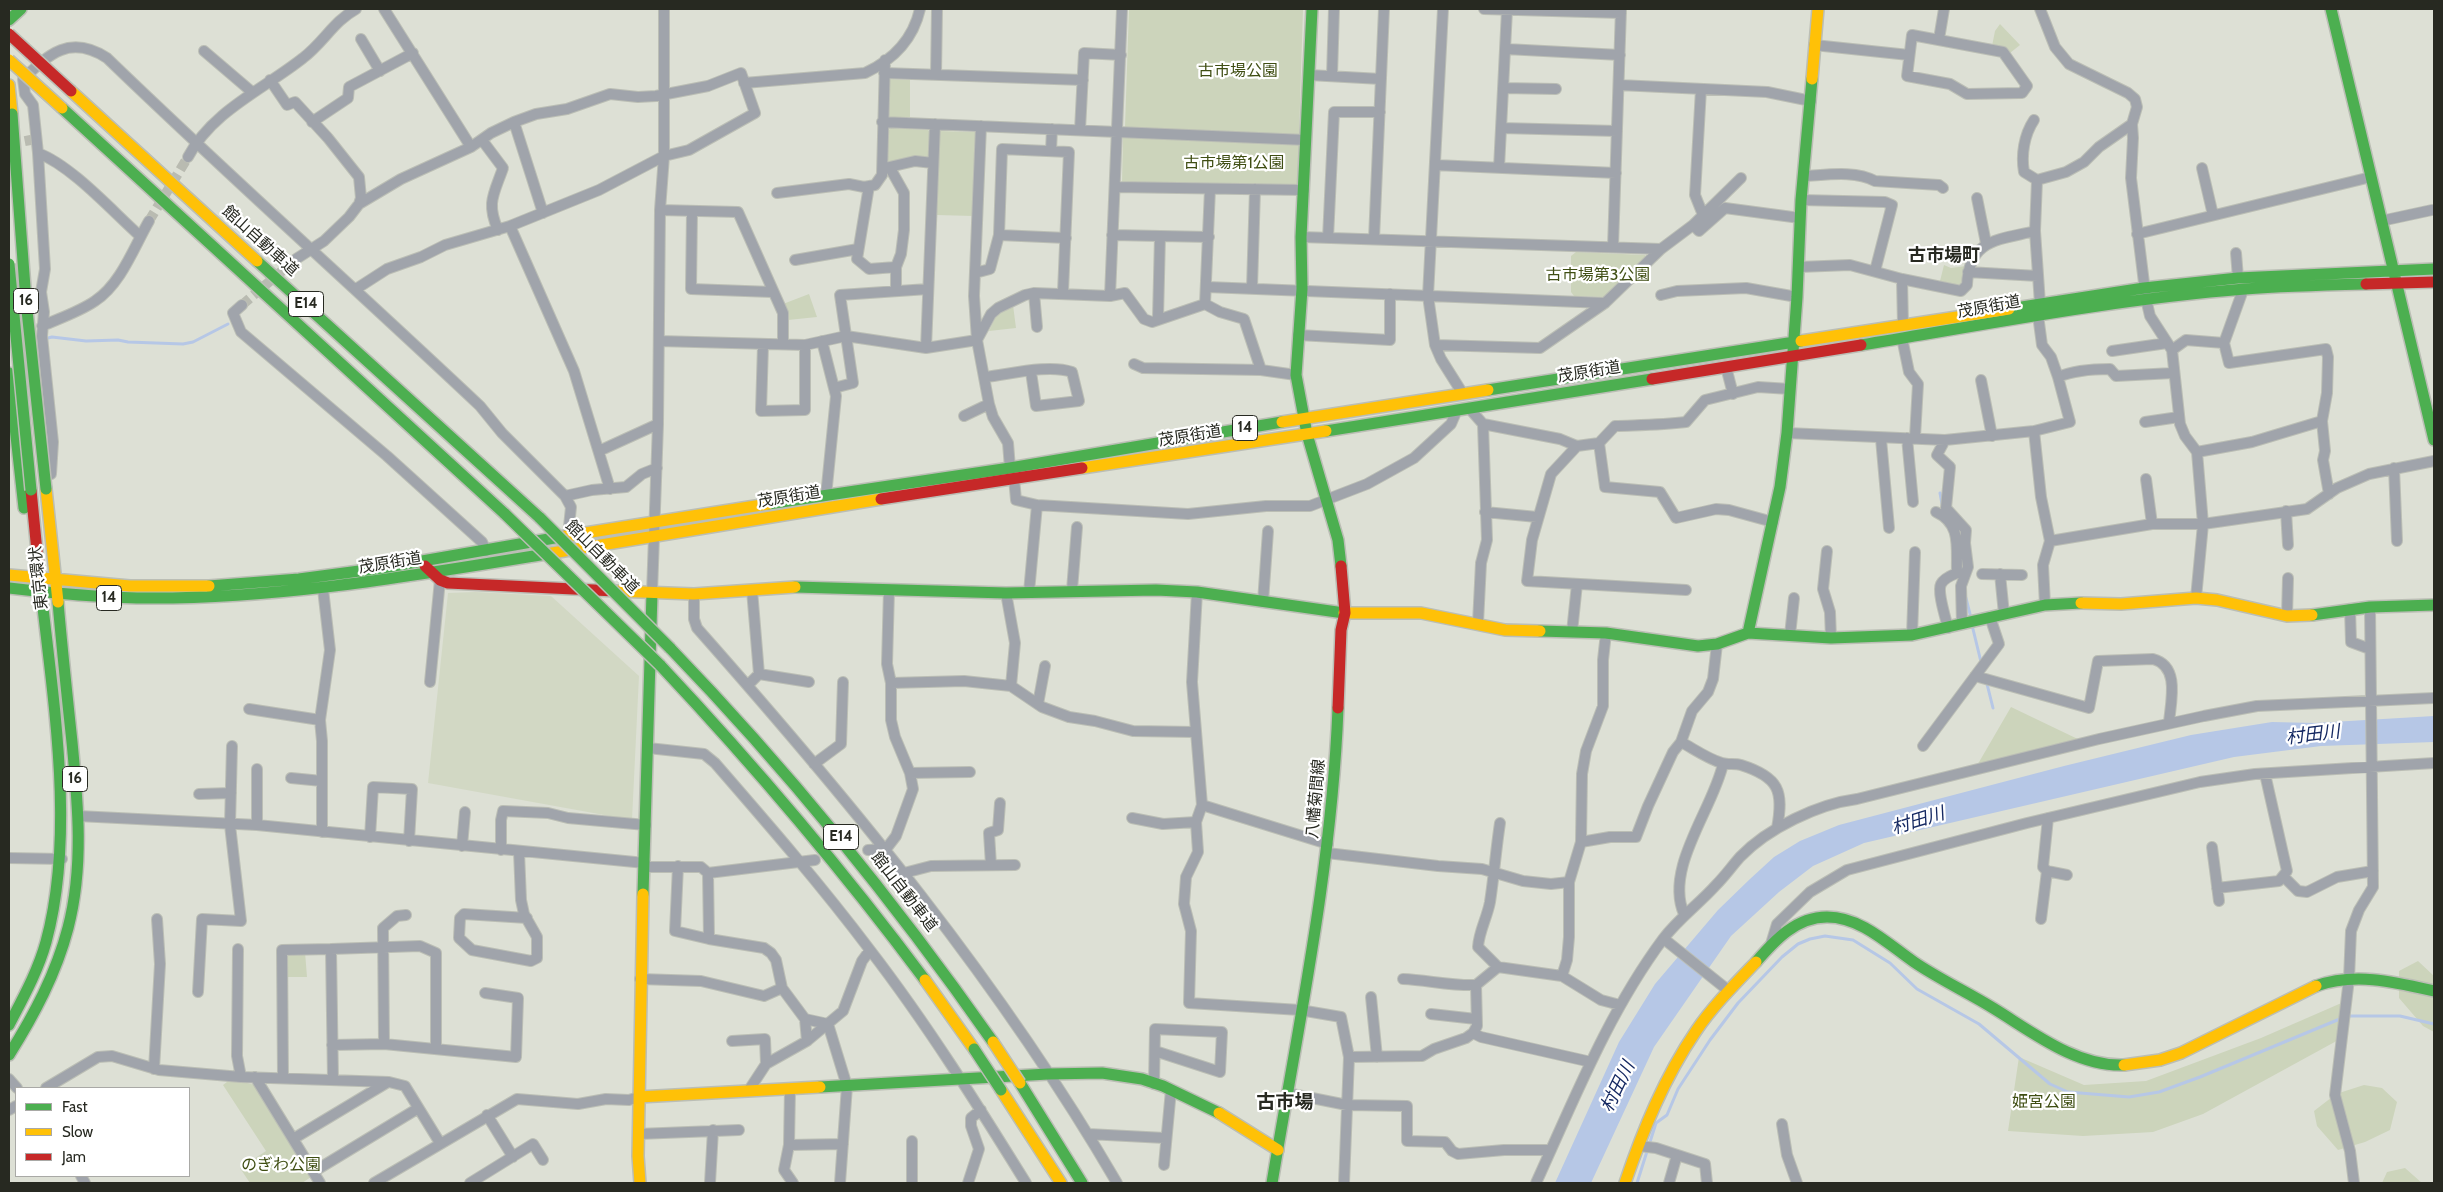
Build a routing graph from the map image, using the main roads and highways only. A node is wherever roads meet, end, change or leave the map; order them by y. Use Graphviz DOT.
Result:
graph roads {
  1 [pos="21,9"];
  2 [pos="1312,9"];
  3 [pos="1818,9"];
  4 [pos="2331,9"];
  5 [pos="9,20"];
  6 [pos="9,34"];
  7 [pos="9,60"];
  8 [pos="9,85"];
  9 [pos="9,264"];
  10 [pos="2434,269"];
  11 [pos="2392,271"];
  12 [pos="2434,282"];
  13 [pos="2395,283"];
  14 [pos="2145,294"];
  15 [pos="2039,310"];
  16 [pos="1794,342"];
  17 [pos="1793,356"];
  18 [pos="9,373"];
  19 [pos="1304,418"];
  20 [pos="1307,434"];
  21 [pos="2434,440"];
  22 [pos="1012,473"];
  23 [pos="420,561"];
  24 [pos="40,574"];
  25 [pos="9,575"];
  26 [pos="436,577"];
  27 [pos="56,580"];
  28 [pos="9,588"];
  29 [pos="41,593"];
  30 [pos="652,593"];
  31 [pos="57,595"];
  32 [pos="2434,605"];
  33 [pos="1345,613"];
  34 [pos="1748,633"];
  35 [pos="2434,991"];
  36 [pos="9,1025"];
  37 [pos="9,1055"];
  38 [pos="639,1097"];
  39 [pos="1278,1150"];
  40 [pos="640,1183"];
  41 [pos="1061,1183"];
  42 [pos="1082,1183"];
  43 [pos="1272,1183"];
  44 [pos="1625,1183"];
  1 -- 5 [label="main road"];
  2 -- 19 [label="main road, 八幡菊間線"];
  3 -- 16 [label="main road"];
  4 -- 11 [label="main road"];
  6 -- 42 [label="main road, 館山自動車道 / E14, bridge"];
  7 -- 41 [label="main road, E14, bridge"];
  8 -- 27 [label="main road, 東京環状 / 16, bridge"];
  9 -- 24 [label="main road, 東京環状 / 16, bridge"];
  10 -- 11 [label="main road, 茂原街道 / 14"];
  11 -- 13 [label="main road"];
  11 -- 14 [label="main road, 茂原街道 / 14"];
  12 -- 13 [label="main road, 茂原街道 / 14"];
  13 -- 14 [label="main road, 茂原街道 / 14"];
  13 -- 21 [label="main road"];
  14 -- 15 [label="main road, 茂原街道 / 14"];
  15 -- 16 [label="main road, 茂原街道 / 14"];
  15 -- 17 [label="main road, 茂原街道 / 14"];
  16 -- 17 [label="main road"];
  16 -- 19 [label="main road, 茂原街道 / 14"];
  17 -- 20 [label="main road, 茂原街道 / 14"];
  17 -- 34 [label="main road"];
  18 -- 24 [label="main road, 16"];
  19 -- 20 [label="main road, 八幡菊間線"];
  19 -- 22 [label="main road, 茂原街道 / 14"];
  20 -- 22 [label="main road, 茂原街道 / 14"];
  20 -- 33 [label="main road, 八幡菊間線"];
  22 -- 23 [label="main road, 茂原街道 / 14"];
  22 -- 26 [label="main road, 茂原街道 / 14"];
  23 -- 26 [label="main road"];
  23 -- 27 [label="main road, 茂原街道 / 14"];
  24 -- 25 [label="main road, 茂原街道 / 14"];
  24 -- 27 [label="main road, 茂原街道 / 14"];
  24 -- 29 [label="main road, 東京環状 / 16"];
  26 -- 30 [label="main road"];
  26 -- 31 [label="main road, 茂原街道 / 14"];
  27 -- 31 [label="main road, 東京環状 / 16"];
  28 -- 29 [label="main road, 茂原街道 / 14"];
  29 -- 31 [label="main road, 茂原街道 / 14"];
  29 -- 36 [label="main road, 東京環状 / 16"];
  30 -- 33 [label="main road"];
  30 -- 38 [label="main road"];
  31 -- 37 [label="main road, 東京環状 / 16"];
  32 -- 34 [label="main road"];
  33 -- 34 [label="main road"];
  33 -- 39 [label="main road, 八幡菊間線"];
  35 -- 44 [label="main road"];
  38 -- 39 [label="main road"];
  38 -- 40 [label="main road"];
  39 -- 43 [label="main road, 八幡菊間線"];
}
